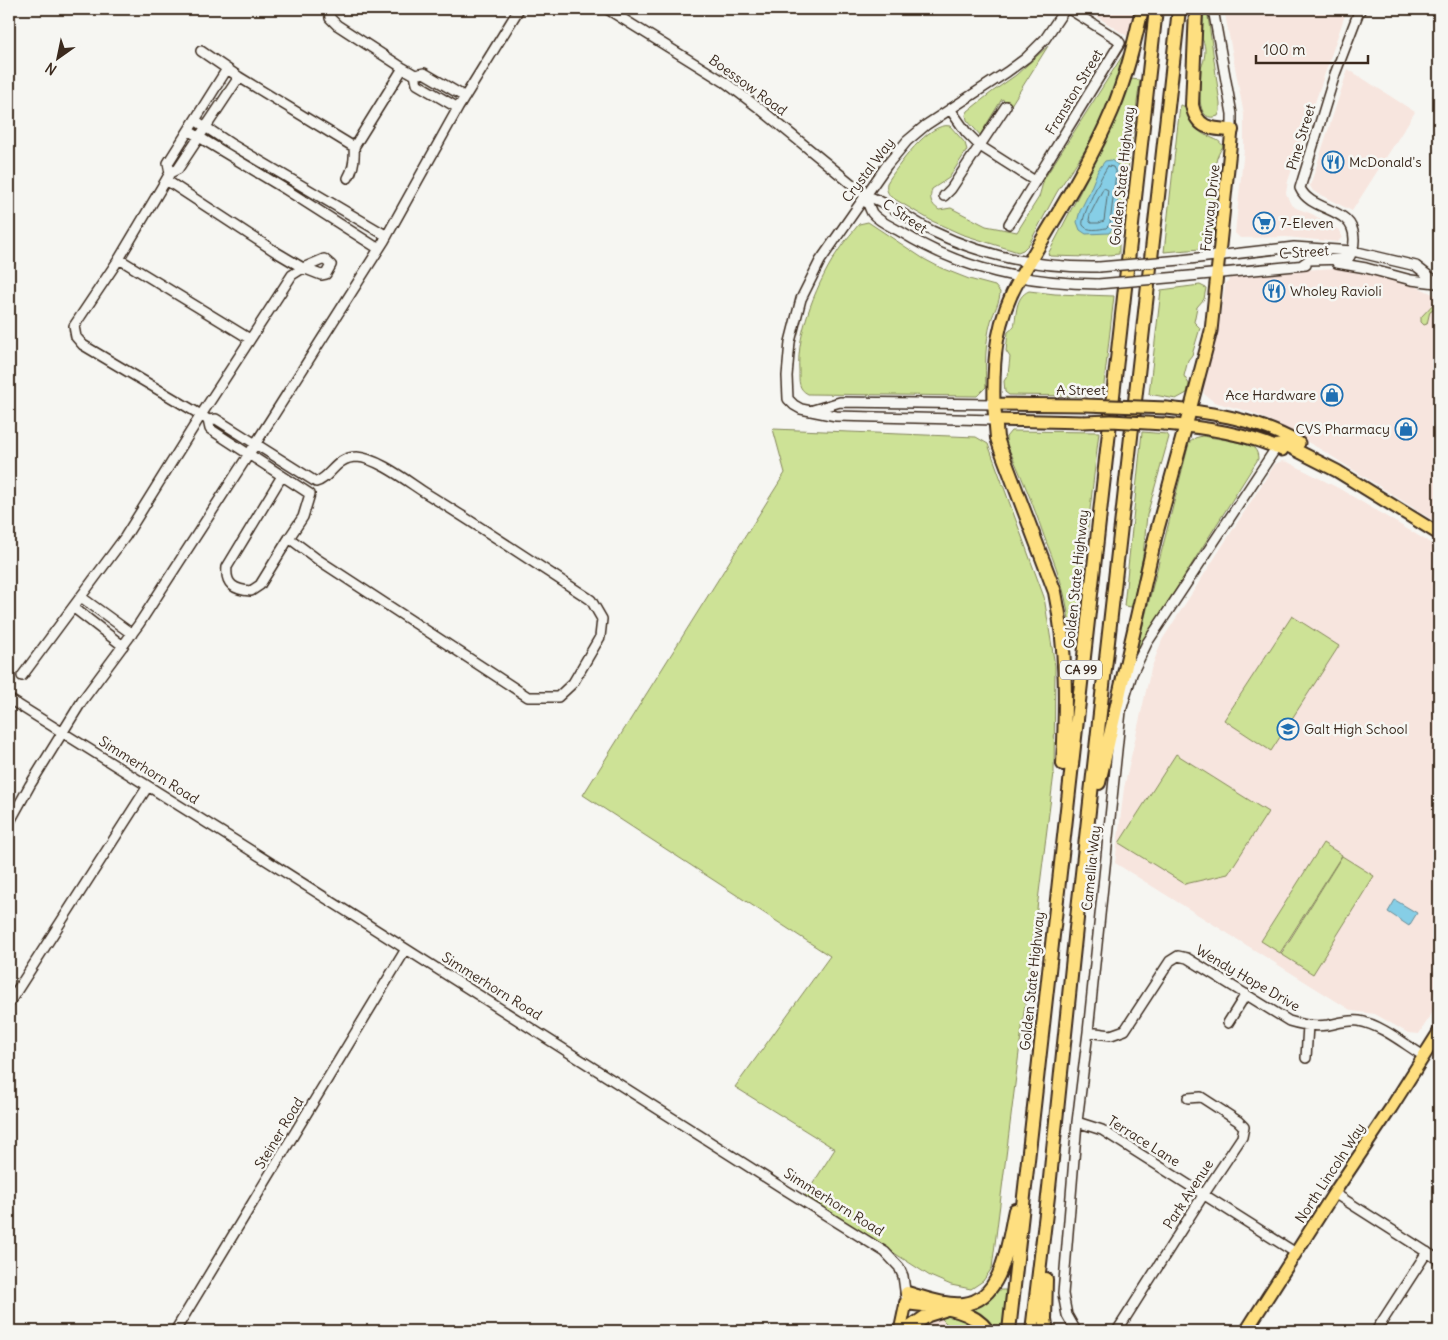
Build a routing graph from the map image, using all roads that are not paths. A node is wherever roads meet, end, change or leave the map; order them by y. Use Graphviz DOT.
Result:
graph roads {
  1 [pos="329,9"];
  2 [pos="518,9"];
  3 [pos="607,9"];
  4 [pos="1065,9"];
  5 [pos="1069,9"];
  6 [pos="1142,9"];
  7 [pos="1156,9"];
  8 [pos="1179,9"];
  9 [pos="1196,9"];
  10 [pos="1213,9"];
  11 [pos="1361,9"];
  12 [pos="202,51"];
  13 [pos="404,68"];
  14 [pos="227,69"];
  15 [pos="415,75"];
  16 [pos="239,77"];
  17 [pos="465,97"];
  18 [pos="1006,106"];
  19 [pos="458,108"];
  20 [pos="950,110"];
  21 [pos="195,120"];
  22 [pos="205,127"];
  23 [pos="1232,130"];
  24 [pos="188,131"];
  25 [pos="198,137"];
  26 [pos="980,146"];
  27 [pos="354,147"];
  28 [pos="168,176"];
  29 [pos="348,178"];
  30 [pos="1035,182"];
  31 [pos="865,195"];
  32 [pos="944,196"];
  33 [pos="1009,224"];
  34 [pos="387,236"];
  35 [pos="379,249"];
  36 [pos="1353,251"];
  37 [pos="1219,255"];
  38 [pos="119,259"];
  39 [pos="1028,263"];
  40 [pos="1302,265"];
  41 [pos="1218,273"];
  42 [pos="1020,278"];
  43 [pos="1438,282"];
  44 [pos="250,339"];
  45 [pos="994,404"];
  46 [pos="794,405"];
  47 [pos="811,410"];
  48 [pos="1190,410"];
  49 [pos="204,418"];
  50 [pos="994,420"];
  51 [pos="1185,425"];
  52 [pos="256,444"];
  53 [pos="1276,448"];
  54 [pos="249,454"];
  55 [pos="1337,471"];
  56 [pos="282,476"];
  57 [pos="1439,534"];
  58 [pos="290,538"];
  59 [pos="81,597"];
  60 [pos="74,608"];
  61 [pos="132,634"];
  62 [pos="123,646"];
  63 [pos="22,676"];
  64 [pos="9,699"];
  65 [pos="62,734"];
  66 [pos="148,786"];
  67 [pos="9,822"];
  68 [pos="1085,846"];
  69 [pos="1060,866"];
  70 [pos="406,949"];
  71 [pos="1246,994"];
  72 [pos="9,1003"];
  73 [pos="1228,1023"];
  74 [pos="1308,1025"];
  75 [pos="1088,1032"];
  76 [pos="1439,1032"];
  77 [pos="1424,1056"];
  78 [pos="1306,1058"];
  79 [pos="1188,1098"];
  80 [pos="1077,1122"];
  81 [pos="1029,1144"];
  82 [pos="1049,1188"];
  83 [pos="1334,1193"];
  84 [pos="1204,1194"];
  85 [pos="1427,1252"];
  86 [pos="1296,1253"];
  87 [pos="1439,1260"];
  88 [pos="906,1298"];
  89 [pos="947,1310"];
  90 [pos="175,1331"];
  91 [pos="900,1331"];
  92 [pos="905,1331"];
  93 [pos="988,1331"];
  94 [pos="1009,1331"];
  95 [pos="1032,1331"];
  96 [pos="1047,1331"];
  97 [pos="1076,1331"];
  98 [pos="1117,1331"];
  99 [pos="1246,1331"];
  100 [pos="1376,1331"];
  1 -- 13 [label="street"];
  2 -- 17 [label="street"];
  3 -- 31 [label="street, Boessow Road"];
  4 -- 20 [label="street, Crystal Way"];
  5 -- 30 [label="street, Franston Street"];
  6 -- 39 [label="highway"];
  7 -- 69 [label="highway, Golden State Highway / CA 99"];
  8 -- 68 [label="highway, CA 99"];
  9 -- 23 [label="highway"];
  10 -- 23 [label="street, Fairway Drive"];
  11 -- 36 [label="street, Pine Street"];
  12 -- 14 [label="street"];
  13 -- 15 [label="street"];
  13 -- 27 [label="street"];
  14 -- 16 [label="street"];
  14 -- 21 [label="street"];
  15 -- 17 [label="street"];
  15 -- 19 [label="street"];
  16 -- 22 [label="street"];
  16 -- 27 [label="street"];
  17 -- 19 [label="street"];
  18 -- 26 [label="street"];
  19 -- 34 [label="street"];
  20 -- 26 [label="street"];
  20 -- 31 [label="street, Crystal Way"];
  21 -- 22 [label="street"];
  21 -- 24 [label="street"];
  22 -- 25 [label="street"];
  22 -- 34 [label="street"];
  23 -- 37 [label="main road, Fairway Drive"];
  24 -- 25 [label="street"];
  24 -- 28 [label="street"];
  25 -- 28 [label="street"];
  25 -- 35 [label="street"];
  26 -- 30 [label="street"];
  26 -- 32 [label="street"];
  27 -- 29 [label="street"];
  28 -- 38 [label="street"];
  28 -- 44 [label="street"];
  30 -- 33 [label="street, Franston Street"];
  31 -- 39 [label="street, C Street"];
  31 -- 42 [label="street, C Street"];
  31 -- 46 [label="street, Crystal Way"];
  34 -- 35 [label="street"];
  35 -- 52 [label="street"];
  36 -- 37 [label="street, C Street"];
  36 -- 40 [label="street"];
  36 -- 43 [label="street, C Street"];
  37 -- 39 [label="street, C Street, bridge"];
  37 -- 41 [label="main road, Fairway Drive"];
  38 -- 44 [label="street"];
  38 -- 49 [label="street"];
  39 -- 42 [label="highway"];
  40 -- 41 [label="street, C Street"];
  40 -- 43 [label="street, C Street"];
  41 -- 42 [label="street, C Street, bridge"];
  41 -- 48 [label="main road, Fairway Drive"];
  42 -- 45 [label="main road"];
  44 -- 49 [label="street"];
  45 -- 47 [label="street, A Street"];
  45 -- 48 [label="main road, A Street, bridge"];
  45 -- 50 [label="highway"];
  46 -- 47 [label="street, A Street"];
  47 -- 50 [label="street, A Street"];
  48 -- 51 [label="highway"];
  48 -- 55 [label="main road, A Street"];
  49 -- 52 [label="street"];
  49 -- 54 [label="street"];
  49 -- 59 [label="street"];
  50 -- 51 [label="main road, A Street, bridge"];
  50 -- 69 [label="highway"];
  51 -- 53 [label="main road, A Street"];
  51 -- 68 [label="highway"];
  52 -- 54 [label="street"];
  52 -- 58 [label="street"];
  53 -- 55 [label="main road, A Street"];
  53 -- 75 [label="street, Camellia Way"];
  54 -- 56 [label="street"];
  54 -- 61 [label="street"];
  55 -- 57 [label="main road, A Street"];
  56 -- 58 [label="street"];
  56 -- 58 [label="street"];
  59 -- 60 [label="street"];
  59 -- 61 [label="street"];
  60 -- 62 [label="street"];
  60 -- 63 [label="street"];
  61 -- 62 [label="street"];
  62 -- 65 [label="street"];
  64 -- 65 [label="street, Simmerhorn Road"];
  65 -- 66 [label="street, Simmerhorn Road"];
  65 -- 67 [label="street"];
  66 -- 70 [label="street, Simmerhorn Road"];
  66 -- 72 [label="street"];
  68 -- 82 [label="highway, CA 99"];
  69 -- 81 [label="highway, Golden State Highway / CA 99"];
  70 -- 88 [label="street, Simmerhorn Road"];
  70 -- 90 [label="street, Steiner Road"];
  71 -- 73 [label="street"];
  71 -- 74 [label="street, Wendy Hope Drive"];
  71 -- 75 [label="street, Wendy Hope Drive"];
  74 -- 77 [label="street, Wendy Hope Drive"];
  74 -- 78 [label="street"];
  75 -- 80 [label="street, Camellia Way"];
  76 -- 77 [label="main road, North Lincoln Way"];
  77 -- 83 [label="main road, North Lincoln Way"];
  79 -- 84 [label="street, Park Avenue"];
  80 -- 84 [label="street, Terrace Lane"];
  80 -- 97 [label="street, Camellia Way"];
  81 -- 88 [label="highway"];
  81 -- 94 [label="highway, Golden State Highway / CA 99"];
  82 -- 95 [label="highway, CA 99"];
  82 -- 96 [label="highway"];
  83 -- 85 [label="street"];
  83 -- 86 [label="main road, North Lincoln Way"];
  84 -- 86 [label="street, Terrace Lane"];
  84 -- 98 [label="street, Park Avenue"];
  85 -- 87 [label="street"];
  85 -- 100 [label="street"];
  86 -- 99 [label="main road, North Lincoln Way"];
  88 -- 89 [label="highway"];
  88 -- 91 [label="main road, Simmerhorn Road"];
  89 -- 92 [label="highway"];
  89 -- 93 [label="highway"];
}
